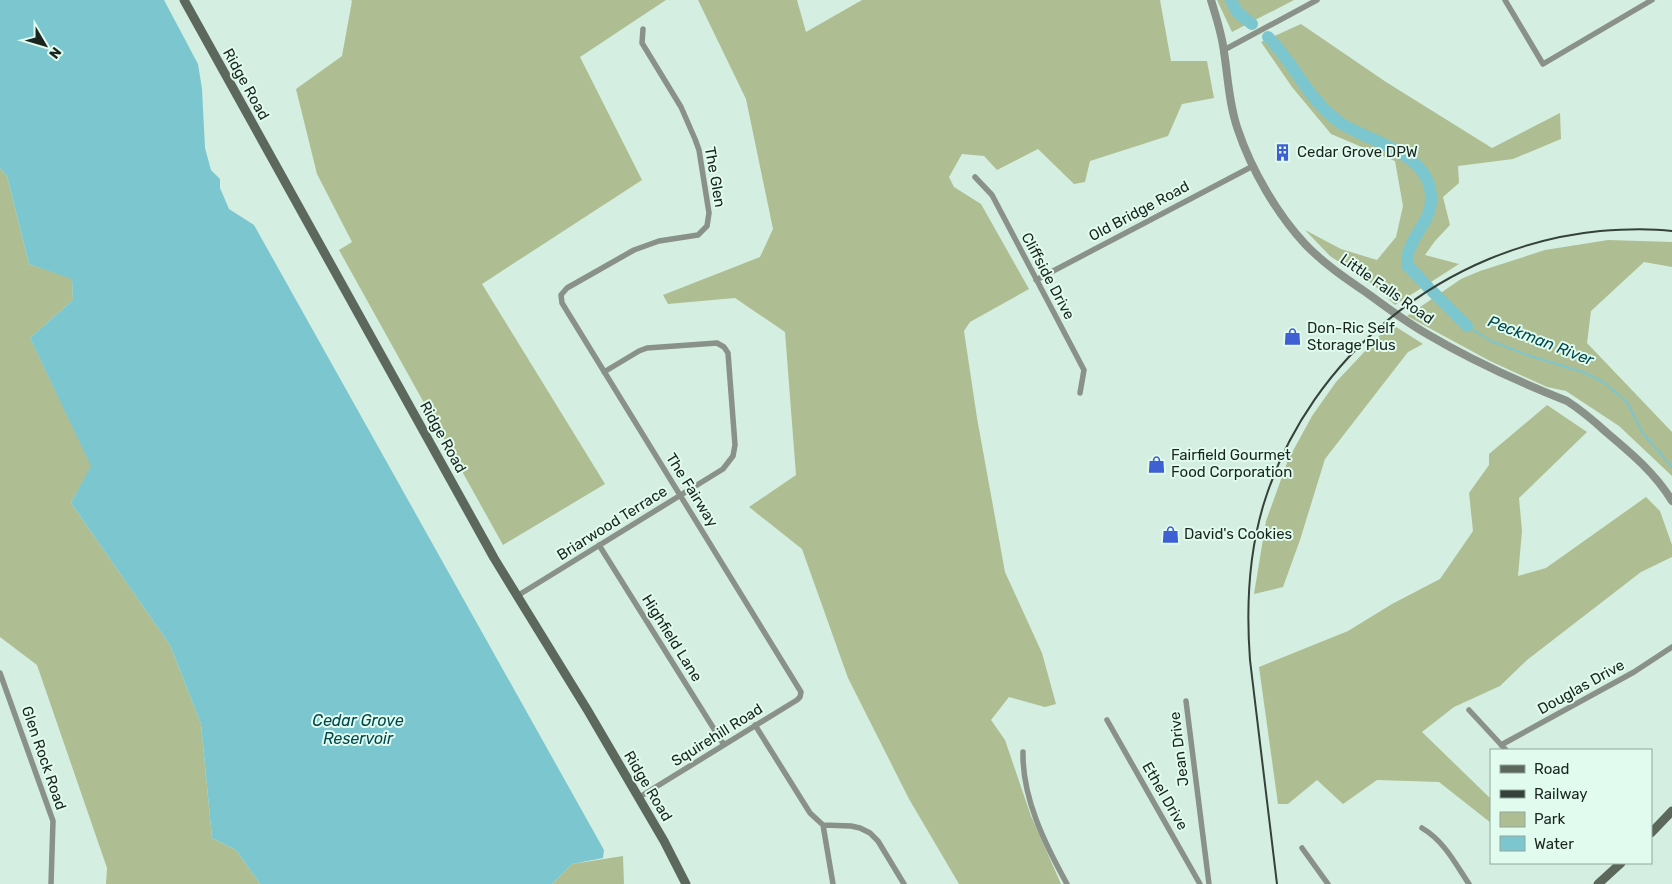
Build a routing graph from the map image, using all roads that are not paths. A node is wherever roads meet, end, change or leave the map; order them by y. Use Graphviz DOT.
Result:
graph roads {
  1 [pos="184,0"];
  2 [pos="1211,0"];
  3 [pos="1317,0"];
  4 [pos="1505,0"];
  5 [pos="1652,0"];
  6 [pos="643,29"];
  7 [pos="1224,50"];
  8 [pos="1254,166"];
  9 [pos="975,177"];
  10 [pos="1036,280"];
  11 [pos="564,306"];
  12 [pos="604,372"];
  13 [pos="1080,393"];
  14 [pos="680,495"];
  15 [pos="1672,502"];
  16 [pos="599,545"];
  17 [pos="517,596"];
  18 [pos="1672,647"];
  19 [pos="0,673"];
  20 [pos="800,688"];
  21 [pos="1186,701"];
  22 [pos="1469,710"];
  23 [pos="1107,720"];
  24 [pos="755,726"];
  25 [pos="724,745"];
  26 [pos="1503,748"];
  27 [pos="1023,752"];
  28 [pos="638,798"];
  29 [pos="1672,812"];
  30 [pos="823,825"];
  31 [pos="1422,828"];
  32 [pos="1652,832"];
  33 [pos="1302,848"];
  34 [pos="1620,864"];
  35 [pos="51,884"];
  36 [pos="686,884"];
  37 [pos="833,884"];
  38 [pos="904,884"];
  39 [pos="1067,884"];
  40 [pos="1200,884"];
  41 [pos="1208,884"];
  42 [pos="1328,884"];
  43 [pos="1469,884"];
  44 [pos="1598,884"];
  1 -- 17 [label="main road, Ridge Road"];
  2 -- 7 [label="street, Little Falls Road"];
  3 -- 7 [label="street"];
  4 -- 5 [label="street"];
  6 -- 11 [label="street, The Glen"];
  7 -- 8 [label="street, Little Falls Road"];
  8 -- 10 [label="street, Old Bridge Road"];
  8 -- 15 [label="street, Little Falls Road"];
  9 -- 10 [label="street, Cliffside Drive"];
  10 -- 13 [label="street, Cliffside Drive"];
  11 -- 12 [label="street, The Fairway"];
  12 -- 14 [label="street, The Fairway"];
  12 -- 14 [label="street, Briarwood Terrace"];
  14 -- 16 [label="street, Briarwood Terrace"];
  14 -- 20 [label="street, The Fairway"];
  16 -- 17 [label="street, Briarwood Terrace"];
  16 -- 25 [label="street, Highfield Lane"];
  17 -- 28 [label="main road, Ridge Road"];
  18 -- 26 [label="street, Douglas Drive"];
  19 -- 35 [label="street, Glen Rock Road"];
  20 -- 24 [label="street, Squirehill Road"];
  21 -- 41 [label="street, Jean Drive"];
  22 -- 26 [label="street"];
  23 -- 40 [label="street, Ethel Drive"];
  24 -- 25 [label="street, Squirehill Road"];
  24 -- 30 [label="street"];
  25 -- 28 [label="street, Squirehill Road"];
  27 -- 39 [label="street"];
  28 -- 36 [label="main road, Ridge Road"];
  29 -- 32 [label="main road"];
  30 -- 37 [label="street"];
  30 -- 38 [label="street"];
  31 -- 43 [label="street"];
  33 -- 42 [label="street"];
  34 -- 44 [label="main road"];
}
